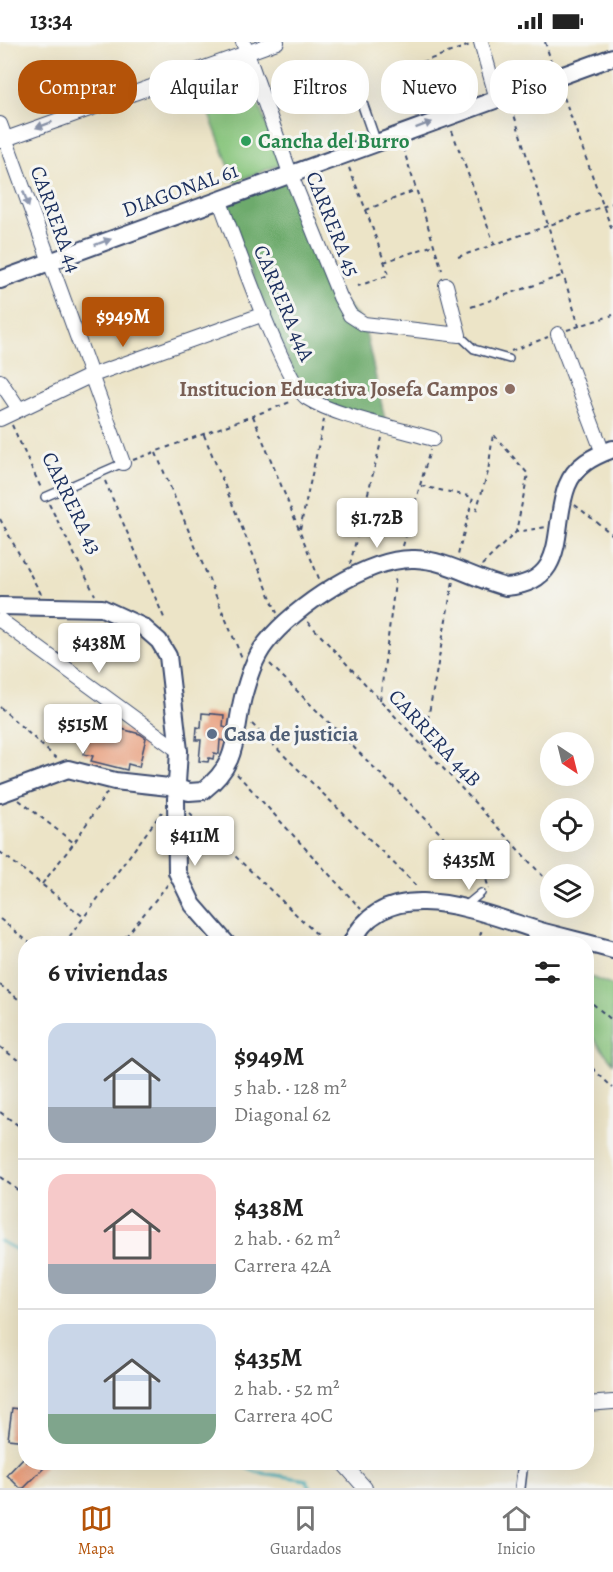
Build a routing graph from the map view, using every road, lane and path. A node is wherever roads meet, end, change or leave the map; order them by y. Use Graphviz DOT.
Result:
graph roads {
  1 [pos="277,42"];
  2 [pos="480,42"];
  3 [pos="545,42"];
  4 [pos="245,47"];
  5 [pos="613,57"];
  6 [pos="551,60"];
  7 [pos="490,66"];
  8 [pos="568,73"];
  9 [pos="490,102"];
  10 [pos="568,110"];
  11 [pos="366,114"];
  12 [pos="509,114"];
  13 [pos="447,117"];
  14 [pos="0,124"];
  15 [pos="419,127"];
  16 [pos="398,134"];
  17 [pos="2,140"];
  18 [pos="376,143"];
  19 [pos="343,155"];
  20 [pos="290,173"];
  21 [pos="416,190"];
  22 [pos="219,199"];
  23 [pos="613,203"];
  24 [pos="604,207"];
  25 [pos="366,210"];
  26 [pos="550,226"];
  27 [pos="613,234"];
  28 [pos="434,245"];
  29 [pos="495,246"];
  30 [pos="458,257"];
  31 [pos="48,262"];
  32 [pos="384,262"];
  33 [pos="442,270"];
  34 [pos="564,274"];
  35 [pos="0,280"];
  36 [pos="446,285"];
  37 [pos="358,286"];
  38 [pos="471,308"];
  39 [pos="264,314"];
  40 [pos="579,326"];
  41 [pos="558,334"];
  42 [pos="459,335"];
  43 [pos="509,359"];
  44 [pos="90,376"];
  45 [pos="0,381"];
  46 [pos="304,396"];
  47 [pos="326,408"];
  48 [pos="9,414"];
  49 [pos="253,416"];
  50 [pos="386,424"];
  51 [pos="204,435"];
  52 [pos="433,439"];
  53 [pos="608,451"];
  54 [pos="156,453"];
  55 [pos="123,463"];
  56 [pos="102,473"];
  57 [pos="421,486"];
  58 [pos="45,497"];
  59 [pos="564,497"];
  60 [pos="476,511"];
  61 [pos="0,519"];
  62 [pos="561,525"];
  63 [pos="300,529"];
  64 [pos="516,532"];
  65 [pos="613,535"];
  66 [pos="398,560"];
  67 [pos="455,568"];
  68 [pos="471,575"];
  69 [pos="347,580"];
  70 [pos="324,592"];
  71 [pos="0,606"];
  72 [pos="48,608"];
  73 [pos="102,608"];
  74 [pos="298,612"];
  75 [pos="0,620"];
  76 [pos="165,621"];
  77 [pos="283,626"];
  78 [pos="258,654"];
  79 [pos="251,673"];
  80 [pos="380,700"];
  81 [pos="0,707"];
  82 [pos="238,726"];
  83 [pos="423,746"];
  84 [pos="179,751"];
  85 [pos="229,765"];
  86 [pos="68,769"];
  87 [pos="115,781"];
  88 [pos="5,791"];
  89 [pos="177,793"];
  90 [pos="74,843"];
  91 [pos="0,852"];
  92 [pos="177,872"];
  93 [pos="540,873"];
  94 [pos="42,884"];
  95 [pos="481,893"];
  96 [pos="432,901"];
  97 [pos="463,907"];
  98 [pos="488,912"];
  99 [pos="369,917"];
  100 [pos="85,918"];
  101 [pos="0,919"];
  102 [pos="21,936"];
  103 [pos="70,936"];
  104 [pos="126,936"];
  105 [pos="220,936"];
  106 [pos="319,936"];
  107 [pos="354,936"];
  108 [pos="480,936"];
  109 [pos="533,936"];
  110 [pos="594,947"];
  111 [pos="613,950"];
  112 [pos="0,986"];
  113 [pos="18,999"];
  114 [pos="594,1005"];
  115 [pos="613,1021"];
  116 [pos="0,1047"];
  117 [pos="18,1060"];
  118 [pos="594,1070"];
  119 [pos="613,1088"];
  120 [pos="0,1112"];
  121 [pos="18,1125"];
  122 [pos="0,1177"];
  123 [pos="18,1190"];
  124 [pos="613,1402"];
  125 [pos="594,1403"];
  126 [pos="349,1470"];
  127 [pos="522,1470"];
  128 [pos="365,1488"];
  129 [pos="520,1488"];
  1 -- 4 [label="street"];
  2 -- 7 [label="street"];
  2 -- 15 [label="path"];
  3 -- 6 [label="path"];
  4 -- 17 [label="street, one-way"];
  4 -- 20 [label="street, CARRERA 45"];
  5 -- 8 [label="street, DIAGONAL 61"];
  9 -- 13 [label="street, DIAGONAL 61"];
  10 -- 24 [label="path"];
  11 -- 18 [label="street"];
  12 -- 26 [label="path"];
  15 -- 13 [label="street, DIAGONAL 61, one-way"];
  13 -- 29 [label="path"];
  14 -- 17 [label="street, CARRERA 44"];
  15 -- 16 [label="street, DIAGONAL 61"];
  16 -- 18 [label="street, DIAGONAL 61"];
  16 -- 21 [label="path"];
  17 -- 31 [label="street, CARRERA 44, one-way"];
  18 -- 19 [label="street, DIAGONAL 61"];
  19 -- 20 [label="street, DIAGONAL 61"];
  19 -- 25 [label="path"];
  20 -- 22 [label="street, DIAGONAL 61"];
  20 -- 42 [label="street, CARRERA 45"];
  21 -- 25 [label="path"];
  21 -- 28 [label="path"];
  31 -- 22 [label="street, DIAGONAL 61, one-way"];
  22 -- 39 [label="street, CARRERA 44A"];
  23 -- 24 [label="path"];
  24 -- 26 [label="path"];
  24 -- 27 [label="path"];
  25 -- 32 [label="path"];
  26 -- 29 [label="path"];
  26 -- 34 [label="path"];
  28 -- 32 [label="path"];
  28 -- 33 [label="path"];
  29 -- 30 [label="path"];
  31 -- 35 [label="street, DIAGONAL 61"];
  31 -- 44 [label="street, CARRERA 44"];
  32 -- 37 [label="path"];
  34 -- 38 [label="path"];
  34 -- 40 [label="path"];
  36 -- 42 [label="street"];
  39 -- 44 [label="street"];
  39 -- 46 [label="street, CARRERA 44A"];
  41 -- 53 [label="street"];
  42 -- 43 [label="lane"];
  44 -- 48 [label="street"];
  44 -- 55 [label="street, CARRERA 44"];
  45 -- 48 [label="street"];
  46 -- 47 [label="street"];
  46 -- 49 [label="path"];
  47 -- 50 [label="street"];
  47 -- 63 [label="path"];
  48 -- 58 [label="path, CARRERA 43"];
  49 -- 51 [label="path"];
  49 -- 63 [label="path"];
  50 -- 52 [label="street"];
  50 -- 69 [label="path"];
  51 -- 54 [label="path"];
  51 -- 77 [label="path"];
  52 -- 57 [label="path"];
  53 -- 59 [label="street"];
  54 -- 55 [label="path"];
  54 -- 79 [label="path"];
  55 -- 56 [label="lane"];
  56 -- 58 [label="lane"];
  56 -- 76 [label="path"];
  57 -- 66 [label="path"];
  57 -- 67 [label="path"];
  58 -- 73 [label="path, CARRERA 43"];
  59 -- 62 [label="street"];
  59 -- 65 [label="path"];
  60 -- 64 [label="path"];
  61 -- 72 [label="path"];
  62 -- 64 [label="path"];
  62 -- 68 [label="street"];
  63 -- 70 [label="path"];
  64 -- 68 [label="path"];
  66 -- 67 [label="street"];
  66 -- 69 [label="street"];
  66 -- 80 [label="path"];
  67 -- 68 [label="street"];
  67 -- 83 [label="path"];
  69 -- 70 [label="street"];
  70 -- 74 [label="street"];
  71 -- 72 [label="street"];
  72 -- 73 [label="street"];
  73 -- 84 [label="street"];
  74 -- 77 [label="street"];
  74 -- 80 [label="path, CARRERA 44B"];
  75 -- 84 [label="street"];
  77 -- 78 [label="street"];
  78 -- 79 [label="street"];
  78 -- 98 [label="path"];
  79 -- 82 [label="street"];
  80 -- 83 [label="path, CARRERA 44B"];
  81 -- 86 [label="path"];
  82 -- 85 [label="street"];
  82 -- 96 [label="path"];
  83 -- 93 [label="path, CARRERA 44B"];
  84 -- 89 [label="street"];
  85 -- 89 [label="street"];
  85 -- 99 [label="path"];
  86 -- 87 [label="street"];
  86 -- 88 [label="street"];
  87 -- 89 [label="street"];
  87 -- 90 [label="path"];
  88 -- 90 [label="path"];
  89 -- 92 [label="street"];
  89 -- 100 [label="path"];
  89 -- 106 [label="path"];
  90 -- 94 [label="path"];
  91 -- 94 [label="path"];
  92 -- 104 [label="path"];
  92 -- 105 [label="street"];
  94 -- 100 [label="path"];
  95 -- 97 [label="lane"];
  96 -- 97 [label="street"];
  96 -- 99 [label="street"];
  97 -- 98 [label="street"];
  98 -- 108 [label="path"];
  98 -- 109 [label="street"];
  99 -- 107 [label="street"];
  100 -- 103 [label="path"];
  101 -- 102 [label="path"];
  110 -- 111 [label="street"];
  112 -- 113 [label="path"];
  114 -- 115 [label="path"];
  116 -- 117 [label="path"];
  118 -- 119 [label="path"];
  120 -- 121 [label="path"];
  122 -- 123 [label="path"];
  124 -- 125 [label="street"];
  126 -- 128 [label="street"];
  127 -- 129 [label="street"];
}
